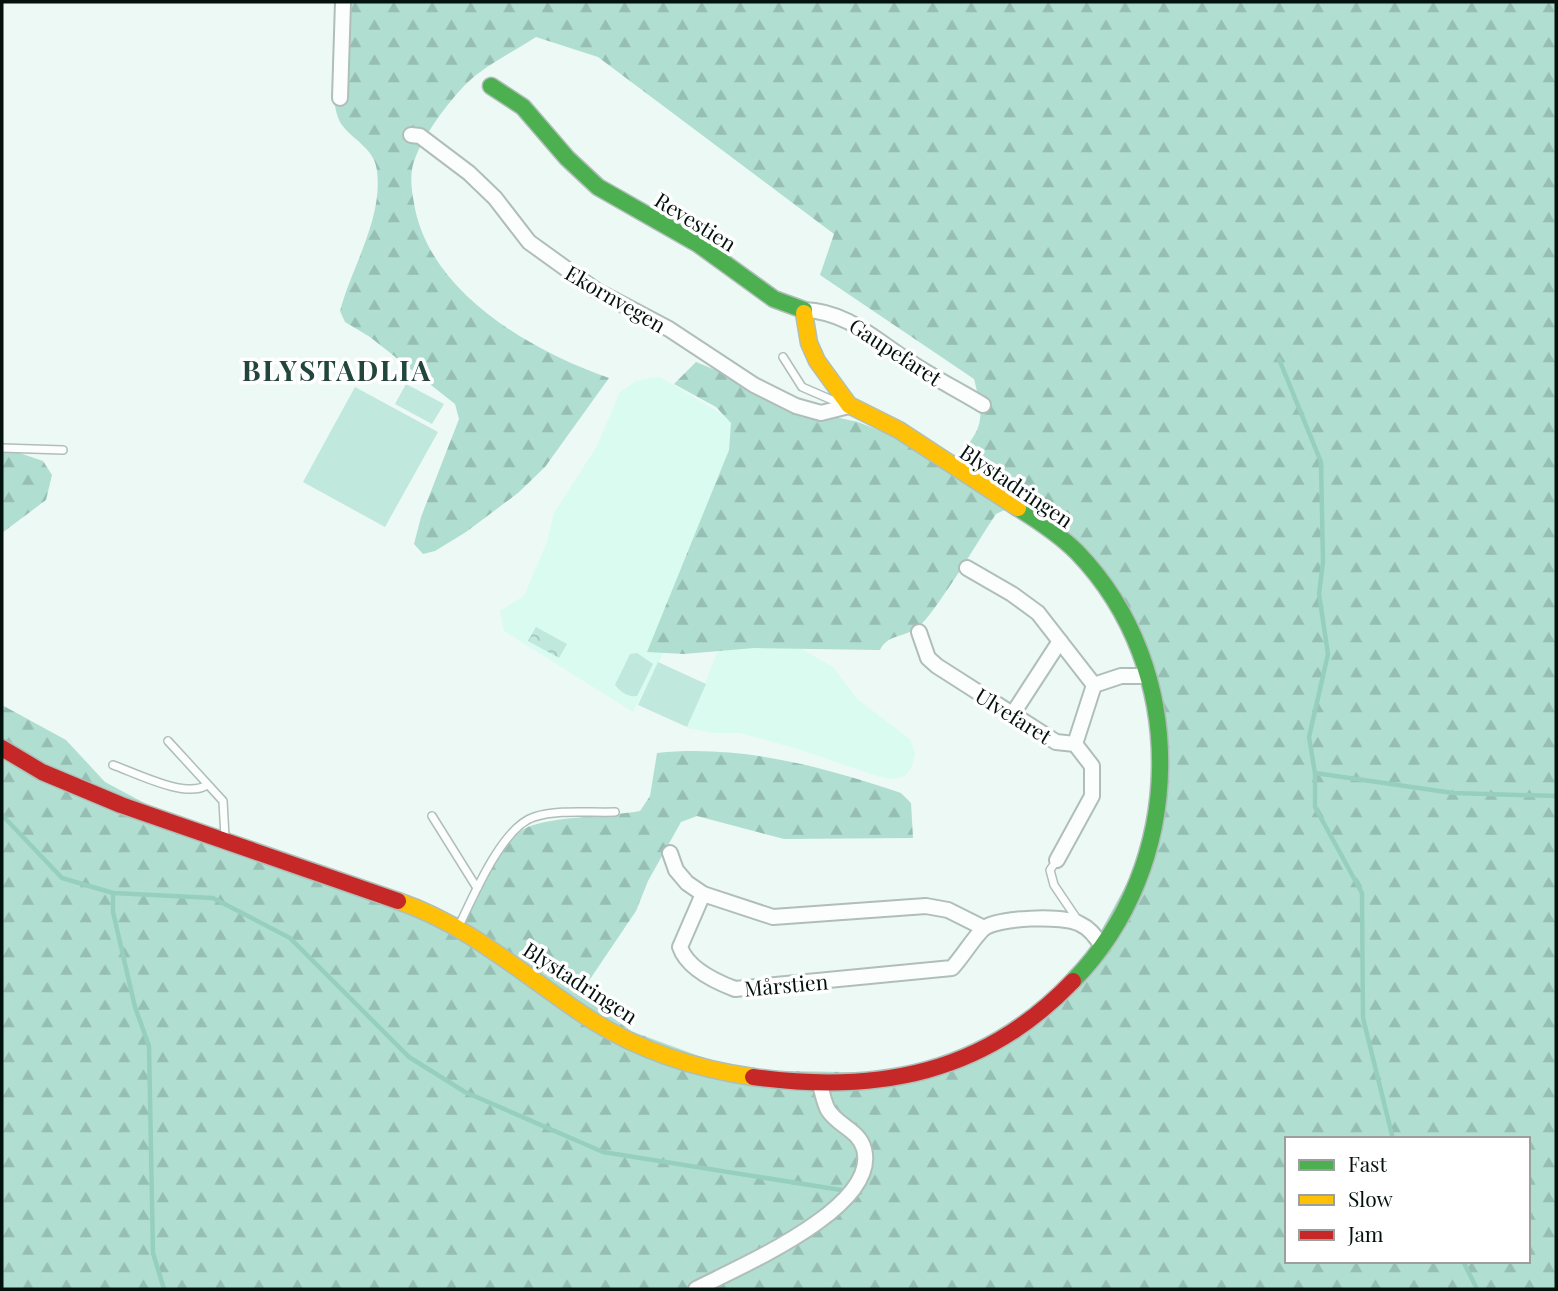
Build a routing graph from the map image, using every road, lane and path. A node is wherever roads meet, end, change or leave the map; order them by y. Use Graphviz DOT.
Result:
graph roads {
  1 [pos="343,2"];
  2 [pos="491,86"];
  3 [pos="340,98"];
  4 [pos="411,135"];
  5 [pos="804,310"];
  6 [pos="783,357"];
  7 [pos="983,405"];
  8 [pos="849,407"];
  9 [pos="2,448"];
  10 [pos="63,450"];
  11 [pos="967,568"];
  12 [pos="919,632"];
  13 [pos="1060,641"];
  14 [pos="1146,676"];
  15 [pos="1094,685"];
  16 [pos="1012,715"];
  17 [pos="168,741"];
  18 [pos="1075,744"];
  19 [pos="2,748"];
  20 [pos="113,765"];
  21 [pos="207,785"];
  22 [pos="615,812"];
  23 [pos="432,816"];
  24 [pos="225,840"];
  25 [pos="670,853"];
  26 [pos="1057,860"];
  27 [pos="477,888"];
  28 [pos="703,894"];
  29 [pos="1079,923"];
  30 [pos="459,927"];
  31 [pos="984,928"];
  32 [pos="1103,947"];
  33 [pos="820,1084"];
  34 [pos="696,1289"];
  1 -- 3 [label="street"];
  2 -- 5 [label="street, Revestien"];
  4 -- 8 [label="street, Ekornvegen"];
  5 -- 7 [label="street, Gaupefaret"];
  5 -- 8 [label="street"];
  6 -- 8 [label="lane"];
  8 -- 14 [label="street, Blystadringen"];
  9 -- 10 [label="lane"];
  11 -- 13 [label="street"];
  12 -- 16 [label="street, Ulvefaret"];
  13 -- 15 [label="street"];
  13 -- 16 [label="street"];
  14 -- 15 [label="street"];
  14 -- 32 [label="street, Blystadringen"];
  15 -- 18 [label="street, Ulvefaret"];
  16 -- 18 [label="street, Ulvefaret"];
  17 -- 21 [label="lane"];
  18 -- 26 [label="street"];
  19 -- 24 [label="street, Blystadringen"];
  20 -- 21 [label="lane"];
  21 -- 24 [label="lane"];
  22 -- 27 [label="lane"];
  23 -- 27 [label="lane"];
  24 -- 30 [label="street, Blystadringen"];
  25 -- 28 [label="street"];
  26 -- 29 [label="lane"];
  27 -- 30 [label="lane"];
  28 -- 31 [label="street"];
  28 -- 31 [label="street, Mårstien"];
  29 -- 31 [label="street"];
  29 -- 32 [label="street"];
  30 -- 33 [label="street, Blystadringen"];
  32 -- 33 [label="street, Blystadringen"];
  33 -- 34 [label="street"];
}
